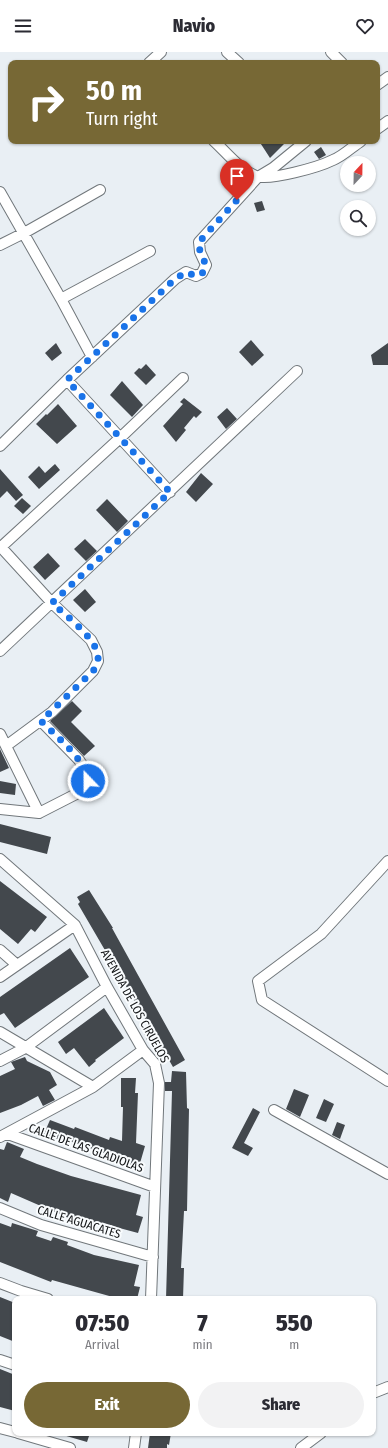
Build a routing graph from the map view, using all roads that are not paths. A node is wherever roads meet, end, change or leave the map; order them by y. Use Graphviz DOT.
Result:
graph roads {
  1 [pos="161,52"];
  2 [pos="227,52"];
  3 [pos="331,52"];
  4 [pos="152,60"];
  5 [pos="235,60"];
  6 [pos="339,60"];
  7 [pos="217,144"];
  8 [pos="302,144"];
  9 [pos="357,144"];
  10 [pos="258,177"];
  11 [pos="100,190"];
  12 [pos="0,192"];
  13 [pos="24,233"];
  14 [pos="0,244"];
  15 [pos="150,251"];
  16 [pos="61,298"];
  17 [pos="92,356"];
  18 [pos="297,371"];
  19 [pos="182,378"];
  20 [pos="67,380"];
  21 [pos="120,438"];
  22 [pos="0,446"];
  23 [pos="170,492"];
  24 [pos="0,547"];
  25 [pos="52,603"];
  26 [pos="0,651"];
  27 [pos="41,721"];
  28 [pos="0,735"];
  29 [pos="6,746"];
  30 [pos="0,809"];
  31 [pos="39,813"];
  32 [pos="0,859"];
  33 [pos="388,860"];
  34 [pos="76,925"];
  35 [pos="0,950"];
  36 [pos="17,966"];
  37 [pos="0,977"];
  38 [pos="107,988"];
  39 [pos="0,1032"];
  40 [pos="24,1048"];
  41 [pos="143,1050"];
  42 [pos="0,1061"];
  43 [pos="388,1081"];
  44 [pos="93,1088"];
  45 [pos="274,1110"];
  46 [pos="4,1135"];
  47 [pos="388,1174"];
  48 [pos="155,1187"];
  49 [pos="0,1208"];
  50 [pos="152,1256"];
  51 [pos="0,1283"];
  52 [pos="39,1296"];
  53 [pos="151,1296"];
  54 [pos="0,1360"];
  55 [pos="12,1364"];
  56 [pos="388,1387"];
  57 [pos="376,1392"];
  58 [pos="0,1428"];
  59 [pos="12,1431"];
  60 [pos="28,1436"];
  61 [pos="136,1436"];
  62 [pos="317,1436"];
  63 [pos="70,1448"];
  64 [pos="134,1448"];
  65 [pos="301,1448"];
  1 -- 4 [label="street"];
  2 -- 5 [label="street"];
  3 -- 6 [label="street"];
  7 -- 10 [label="street"];
  8 -- 10 [label="street"];
  9 -- 10 [label="street"];
  10 -- 17 [label="street"];
  11 -- 13 [label="street"];
  12 -- 13 [label="street"];
  13 -- 14 [label="street"];
  13 -- 16 [label="street"];
  15 -- 16 [label="street"];
  16 -- 17 [label="street"];
  17 -- 20 [label="street"];
  18 -- 23 [label="street"];
  19 -- 21 [label="street"];
  20 -- 21 [label="street"];
  20 -- 22 [label="street"];
  21 -- 23 [label="street"];
  21 -- 24 [label="street"];
  23 -- 25 [label="street"];
  24 -- 25 [label="street"];
  25 -- 26 [label="street"];
  25 -- 27 [label="street"];
  27 -- 29 [label="street"];
  27 -- 31 [label="street"];
  28 -- 29 [label="street"];
  29 -- 31 [label="street"];
  30 -- 31 [label="street"];
  32 -- 34 [label="street, AVENIDA DE LOS CIRUELOS"];
  33 -- 43 [label="street"];
  34 -- 36 [label="street"];
  34 -- 38 [label="street, AVENIDA DE LOS CIRUELOS"];
  35 -- 36 [label="street"];
  36 -- 37 [label="street"];
  38 -- 40 [label="street"];
  38 -- 41 [label="street, AVENIDA DE LOS CIRUELOS"];
  39 -- 40 [label="street"];
  40 -- 42 [label="street"];
  40 -- 44 [label="street"];
  41 -- 44 [label="street"];
  41 -- 48 [label="street, AVENIDA DE LOS CIRUELOS"];
  44 -- 46 [label="street"];
  45 -- 47 [label="street"];
  46 -- 48 [label="street, CALLE DE LAS GLADIOLAS"];
  48 -- 50 [label="street, AVENIDA DE LOS CIRUELOS"];
  49 -- 50 [label="street, CALLE AGUACATES"];
  50 -- 53 [label="street, AVENIDA DE LOS CIRUELOS"];
  51 -- 52 [label="street"];
  54 -- 55 [label="street"];
  56 -- 57 [label="street"];
  58 -- 59 [label="street"];
  60 -- 63 [label="street"];
  61 -- 64 [label="street"];
  62 -- 65 [label="street"];
}
